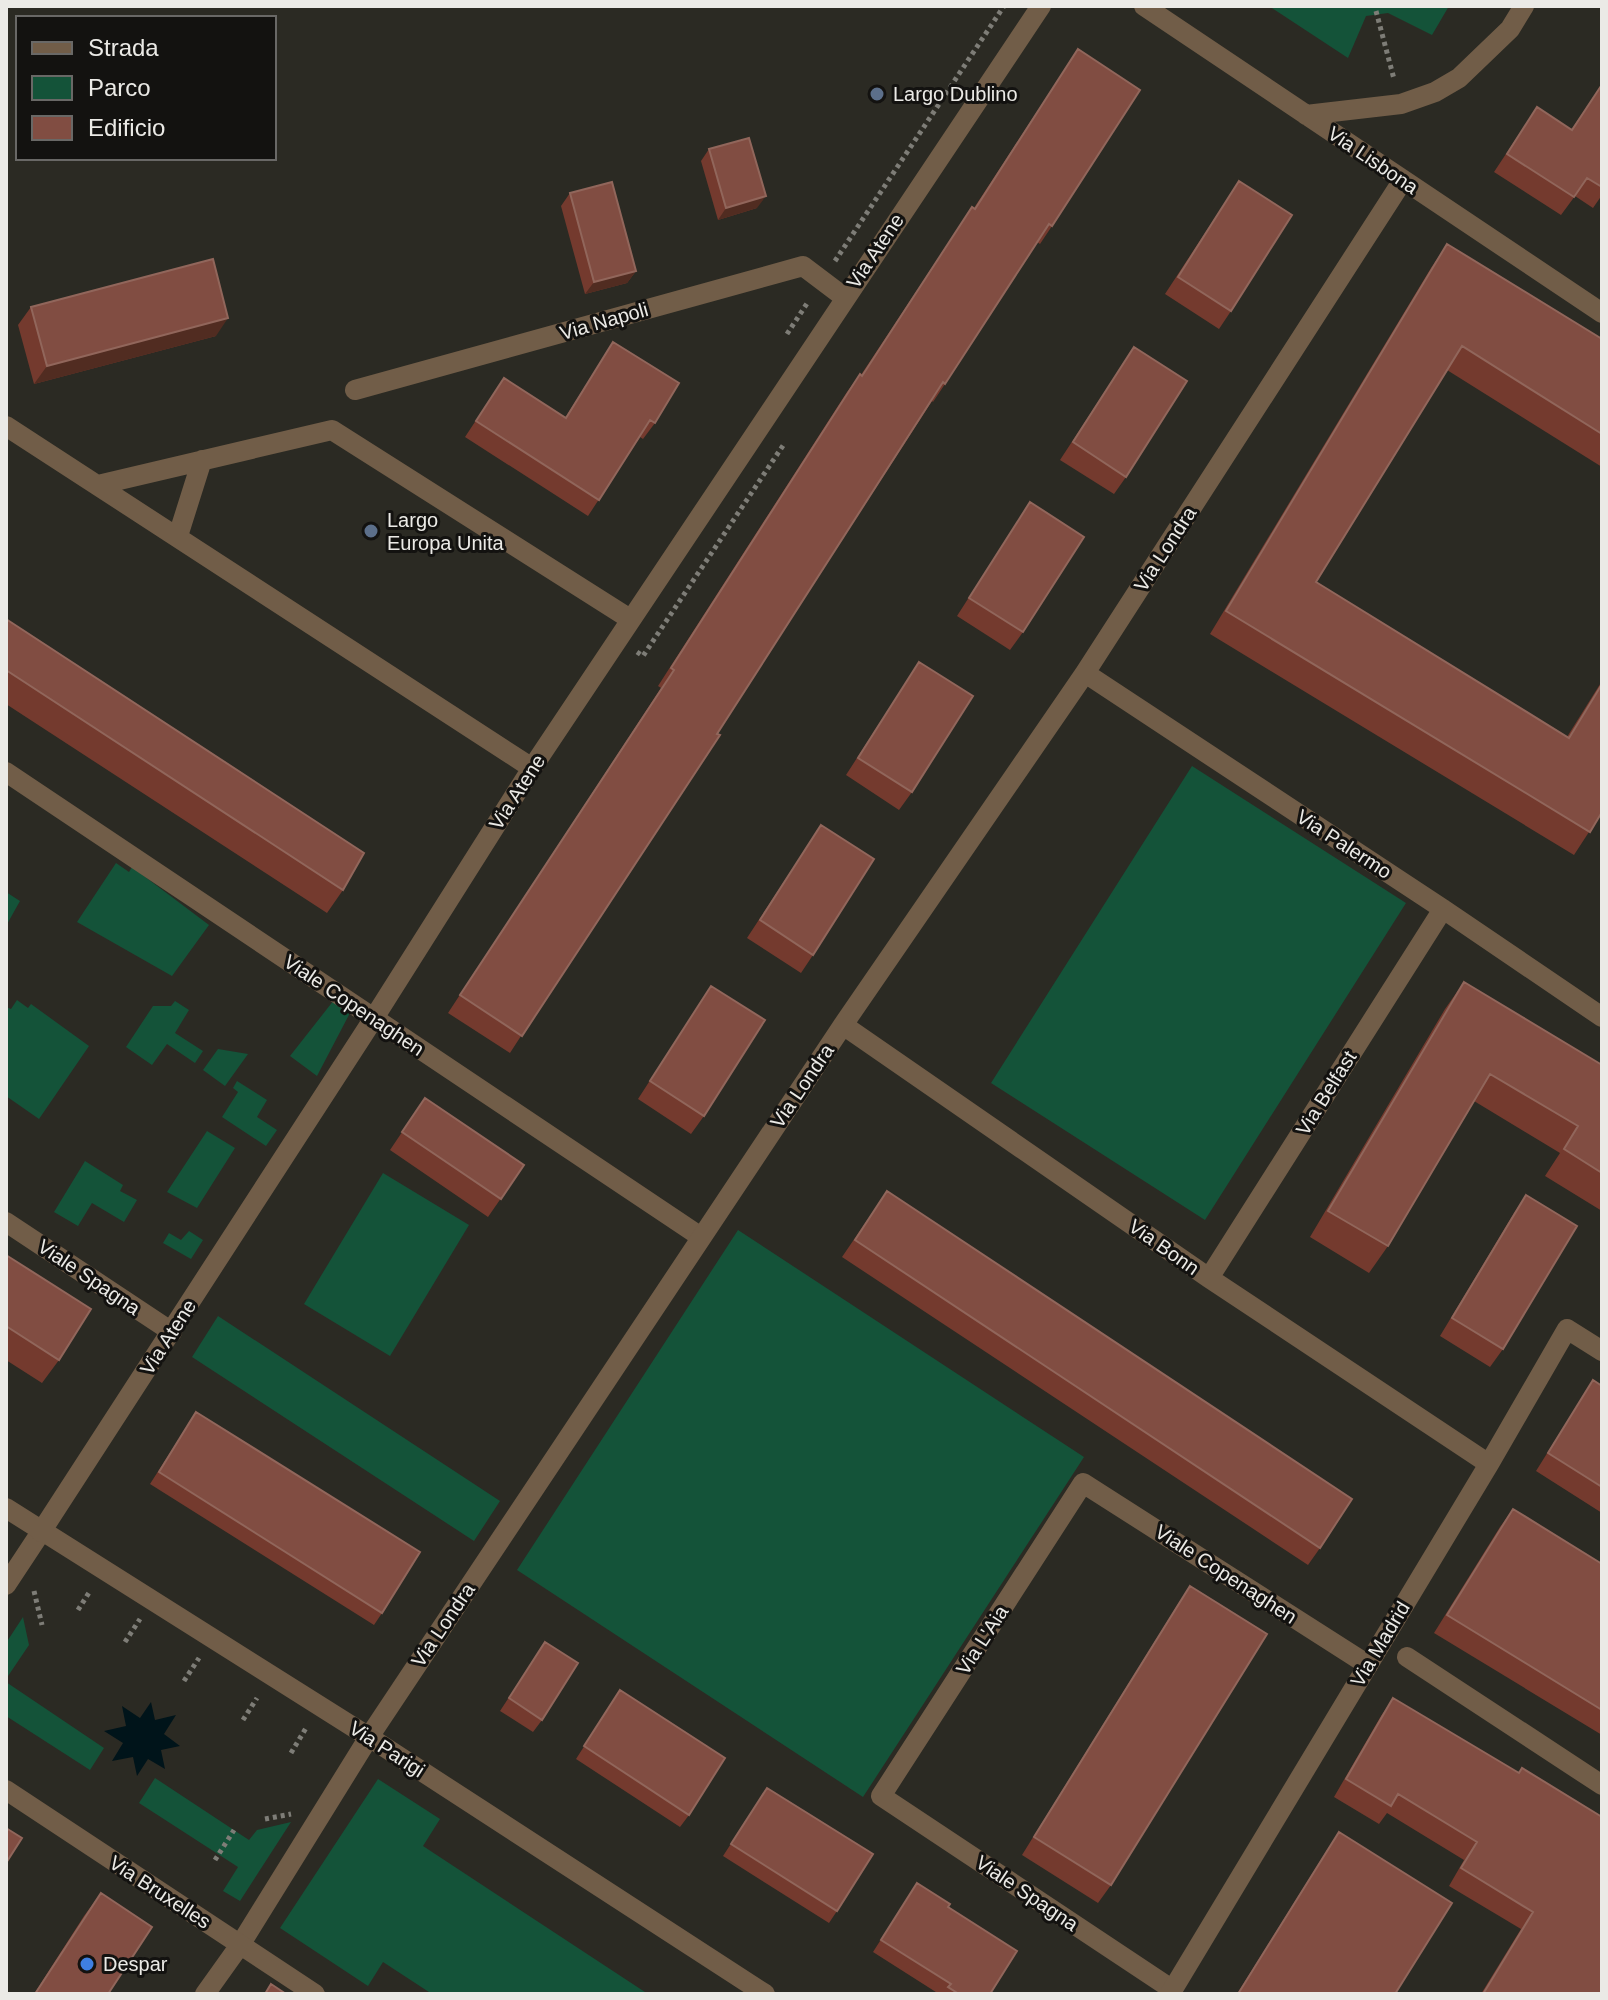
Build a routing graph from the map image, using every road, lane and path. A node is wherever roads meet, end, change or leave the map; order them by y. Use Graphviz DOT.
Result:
graph roads {
  1 [pos="1041,6"];
  2 [pos="1144,6"];
  3 [pos="1524,6"];
  4 [pos="1376,11"];
  5 [pos="1401,104"];
  6 [pos="1306,115"];
  7 [pos="1403,180"];
  8 [pos="844,297"];
  9 [pos="1602,313"];
  10 [pos="355,390"];
  11 [pos="6,426"];
  12 [pos="202,460"];
  13 [pos="98,485"];
  14 [pos="178,536"];
  15 [pos="630,619"];
  16 [pos="1085,673"];
  17 [pos="532,768"];
  18 [pos="6,772"];
  19 [pos="1443,909"];
  20 [pos="1602,1017"];
  21 [pos="374,1018"];
  22 [pos="843,1025"];
  23 [pos="6,1222"];
  24 [pos="701,1237"];
  25 [pos="1209,1278"];
  26 [pos="172,1332"];
  27 [pos="1602,1351"];
  28 [pos="1489,1464"];
  29 [pos="1083,1483"];
  30 [pos="6,1508"];
  31 [pos="41,1532"];
  32 [pos="6,1585"];
  33 [pos="92,1588"];
  34 [pos="33,1590"];
  35 [pos="78,1610"];
  36 [pos="140,1619"];
  37 [pos="42,1625"];
  38 [pos="125,1642"];
  39 [pos="1407,1657"];
  40 [pos="199,1658"];
  41 [pos="1368,1665"];
  42 [pos="184,1681"];
  43 [pos="258,1697"];
  44 [pos="243,1720"];
  45 [pos="306,1728"];
  46 [pos="369,1737"];
  47 [pos="291,1753"];
  48 [pos="1602,1785"];
  49 [pos="6,1790"];
  50 [pos="881,1796"];
  51 [pos="304,1811"];
  52 [pos="265,1819"];
  53 [pos="234,1830"];
  54 [pos="215,1860"];
  55 [pos="240,1945"];
  56 [pos="1172,1992"];
  57 [pos="205,1994"];
  58 [pos="315,1994"];
  59 [pos="765,1994"];
  1 -- 8 [label="street, Via Atene"];
  2 -- 6 [label="street, Via Lisbona"];
  3 -- 5 [label="street"];
  4 -- 5 [label="path"];
  5 -- 6 [label="street"];
  6 -- 7 [label="street, Via Lisbona"];
  7 -- 9 [label="street, Via Lisbona"];
  7 -- 16 [label="street, Via Londra"];
  8 -- 10 [label="street, Via Napoli"];
  8 -- 15 [label="street, Via Atene"];
  11 -- 13 [label="street"];
  12 -- 13 [label="street"];
  12 -- 14 [label="street"];
  12 -- 15 [label="street"];
  13 -- 14 [label="street"];
  14 -- 17 [label="street"];
  15 -- 17 [label="street, Via Atene"];
  16 -- 19 [label="street, Via Palermo"];
  16 -- 22 [label="street, Via Londra"];
  17 -- 21 [label="street, Via Atene"];
  18 -- 21 [label="street, Viale Copenaghen"];
  19 -- 20 [label="street, Via Palermo"];
  19 -- 25 [label="street, Via Belfast"];
  21 -- 24 [label="street, Viale Copenaghen"];
  21 -- 26 [label="street, Via Atene"];
  22 -- 24 [label="street, Via Londra"];
  22 -- 25 [label="street, Via Bonn"];
  23 -- 26 [label="street, Viale Spagna"];
  24 -- 46 [label="street, Via Londra"];
  25 -- 28 [label="street, Via Bonn"];
  26 -- 31 [label="street, Via Atene"];
  27 -- 28 [label="street, Via Madrid"];
  28 -- 41 [label="street, Via Madrid"];
  29 -- 41 [label="street, Viale Copenaghen"];
  29 -- 50 [label="street, Via L'Aia"];
  30 -- 31 [label="street, Via Parigi"];
  31 -- 32 [label="street, Via Atene"];
  31 -- 46 [label="street, Via Parigi"];
  33 -- 35 [label="path"];
  34 -- 37 [label="path"];
  36 -- 38 [label="path"];
  39 -- 48 [label="street"];
  40 -- 42 [label="path"];
  41 -- 56 [label="street, Via Madrid"];
  43 -- 44 [label="path"];
  45 -- 47 [label="path"];
  46 -- 55 [label="street, Via Londra"];
  46 -- 59 [label="street, Via Parigi"];
  49 -- 55 [label="street, Via Bruxelles"];
  50 -- 56 [label="street, Viale Spagna"];
  51 -- 52 [label="path"];
  53 -- 54 [label="path"];
  55 -- 57 [label="street, Via Londra"];
  55 -- 58 [label="street, Via Bruxelles"];
}
